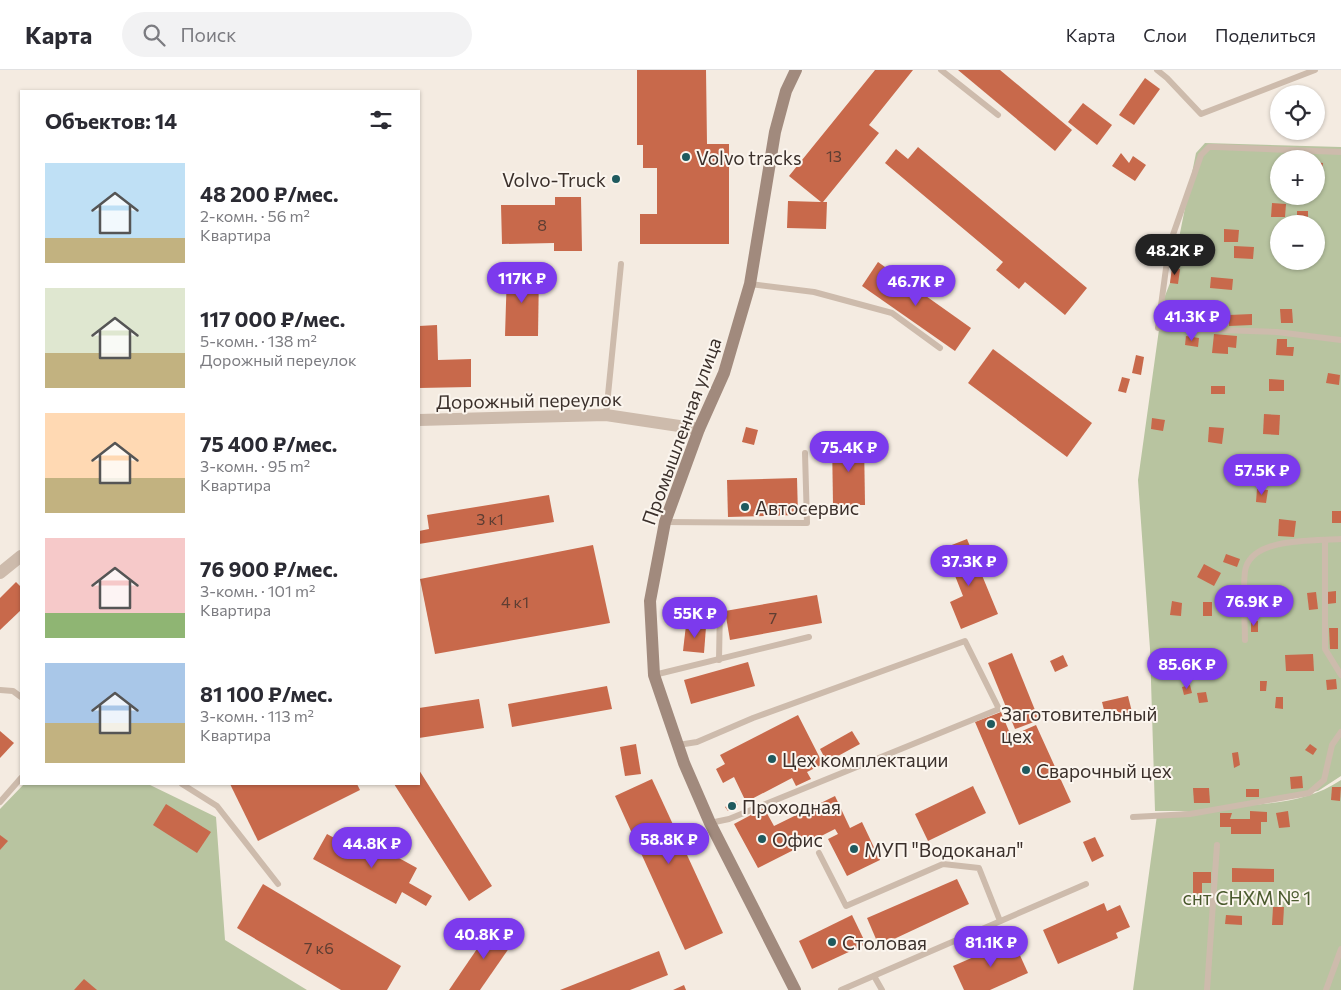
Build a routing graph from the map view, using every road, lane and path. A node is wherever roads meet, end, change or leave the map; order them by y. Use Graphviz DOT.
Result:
graph roads {
  1 [pos="796,70"];
  2 [pos="941,70"];
  3 [pos="1157,70"];
  4 [pos="1315,70"];
  5 [pos="998,115"];
  6 [pos="1341,152"];
  7 [pos="622,264"];
  8 [pos="750,284"];
  9 [pos="1341,340"];
  10 [pos="940,348"];
  11 [pos="606,415"];
  12 [pos="420,420"];
  13 [pos="699,429"];
  14 [pos="805,453"];
  15 [pos="665,522"];
  16 [pos="1341,539"];
  17 [pos="1325,540"];
  18 [pos="20,557"];
  19 [pos="0,573"];
  20 [pos="720,606"];
  21 [pos="809,637"];
  22 [pos="1245,640"];
  23 [pos="719,660"];
  24 [pos="1341,674"];
  25 [pos="654,675"];
  26 [pos="0,690"];
  27 [pos="20,696"];
  28 [pos="1341,732"];
  29 [pos="678,745"];
  30 [pos="20,779"];
  31 [pos="184,785"];
  32 [pos="0,802"];
  33 [pos="1133,818"];
  34 [pos="710,824"];
  35 [pos="1217,845"];
  36 [pos="819,853"];
  37 [pos="278,884"];
  38 [pos="1086,884"];
  39 [pos="1000,921"];
  40 [pos="1341,949"];
  41 [pos="874,976"];
  42 [pos="795,990"];
  43 [pos="841,990"];
  44 [pos="882,990"];
  45 [pos="1207,990"];
  46 [pos="1326,990"];
  1 -- 8 [label="main road, Промышленная улица"];
  2 -- 5 [label="lane"];
  3 -- 4 [label="lane"];
  6 -- 9 [label="lane"];
  7 -- 11 [label="lane"];
  8 -- 10 [label="lane"];
  8 -- 13 [label="main road, Промышленная улица"];
  11 -- 12 [label="street, Дорожный переулок"];
  11 -- 13 [label="street, Дорожный переулок"];
  13 -- 15 [label="main road, Промышленная улица"];
  14 -- 15 [label="lane"];
  15 -- 25 [label="main road, Промышленная улица"];
  16 -- 17 [label="lane"];
  17 -- 22 [label="lane"];
  17 -- 24 [label="lane"];
  18 -- 19 [label="street"];
  20 -- 23 [label="lane"];
  21 -- 23 [label="lane"];
  23 -- 25 [label="lane"];
  25 -- 29 [label="main road, Промышленная улица"];
  26 -- 27 [label="lane"];
  28 -- 33 [label="lane"];
  29 -- 34 [label="main road, Промышленная улица"];
  29 -- 34 [label="lane"];
  30 -- 32 [label="lane"];
  31 -- 37 [label="lane"];
  34 -- 42 [label="main road, Промышленная улица"];
  35 -- 45 [label="lane"];
  36 -- 39 [label="lane"];
  38 -- 39 [label="lane"];
  39 -- 41 [label="lane"];
  40 -- 46 [label="lane"];
  41 -- 43 [label="lane"];
  41 -- 44 [label="lane"];
}
